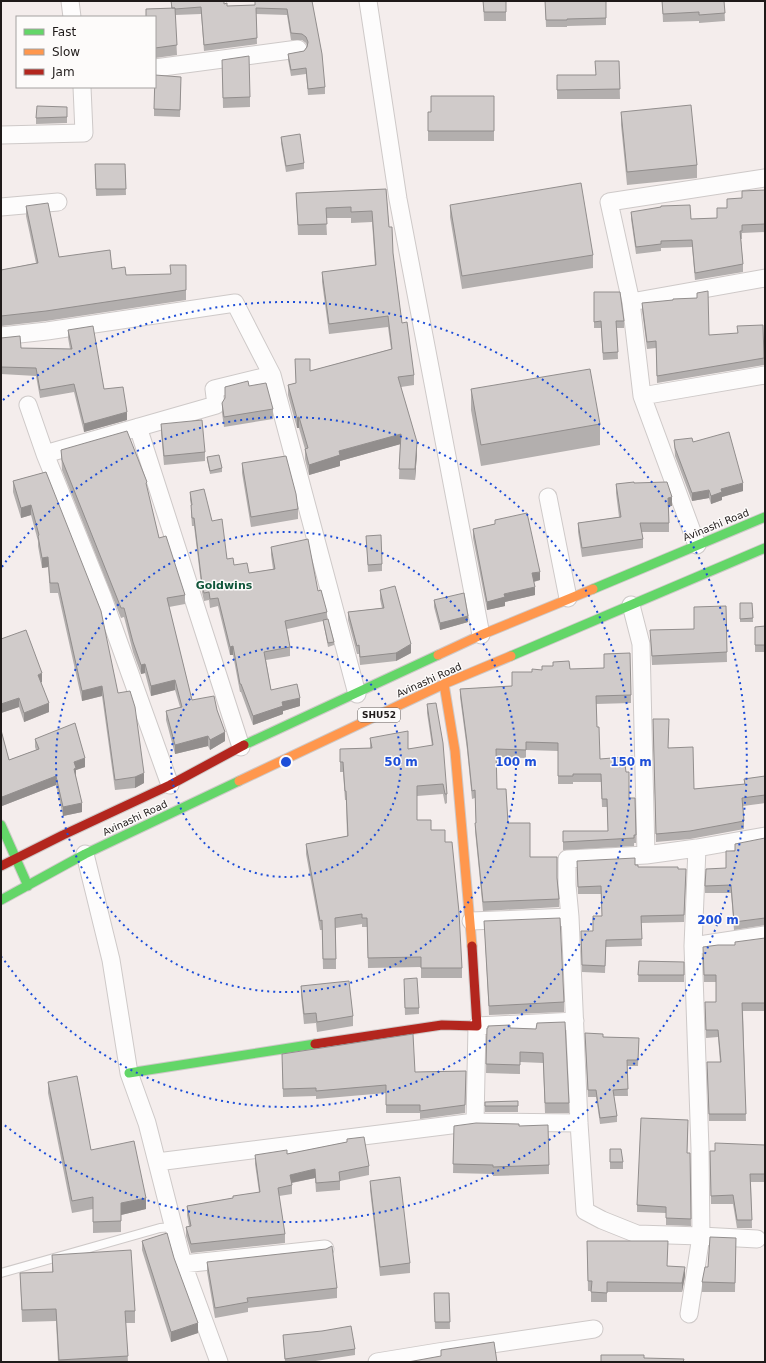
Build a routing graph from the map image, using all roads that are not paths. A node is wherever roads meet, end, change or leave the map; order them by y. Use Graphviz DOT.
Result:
graph roads {
  1 [pos="70,1"];
  2 [pos="368,1"];
  3 [pos="72,16"];
  4 [pos="298,49"];
  5 [pos="156,68"];
  6 [pos="82,88"];
  7 [pos="1,135"];
  8 [pos="765,178"];
  9 [pos="58,202"];
  10 [pos="1,207"];
  11 [pos="765,278"];
  12 [pos="631,302"];
  13 [pos="1,336"];
  14 [pos="272,375"];
  15 [pos="765,375"];
  16 [pos="642,396"];
  17 [pos="28,405"];
  18 [pos="138,427"];
  19 [pos="45,454"];
  20 [pos="548,497"];
  21 [pos="765,517"];
  22 [pos="697,545"];
  23 [pos="765,548"];
  24 [pos="568,598"];
  25 [pos="631,605"];
  26 [pos="481,635"];
  27 [pos="444,684"];
  28 [pos="356,694"];
  29 [pos="241,747"];
  30 [pos="170,785"];
  31 [pos="1,825"];
  32 [pos="765,836"];
  33 [pos="697,848"];
  34 [pos="85,854"];
  35 [pos="646,855"];
  36 [pos="16,858"];
  37 [pos="1,866"];
  38 [pos="28,886"];
  39 [pos="1,900"];
  40 [pos="570,917"];
  41 [pos="471,921"];
  42 [pos="765,935"];
  43 [pos="693,946"];
  44 [pos="575,1021"];
  45 [pos="477,1026"];
  46 [pos="129,1073"];
  47 [pos="475,1122"];
  48 [pos="579,1123"];
  49 [pos="157,1162"];
  50 [pos="173,1227"];
  51 [pos="701,1236"];
  52 [pos="757,1239"];
  53 [pos="325,1249"];
  54 [pos="183,1264"];
  55 [pos="1,1272"];
  56 [pos="689,1314"];
  57 [pos="594,1329"];
  58 [pos="218,1362"];
  59 [pos="377,1362"];
  1 -- 3 [label="street"];
  2 -- 26 [label="street"];
  4 -- 5 [label="street"];
  6 -- 7 [label="street"];
  8 -- 12 [label="street"];
  9 -- 10 [label="street"];
  11 -- 12 [label="street"];
  12 -- 16 [label="street"];
  13 -- 14 [label="street"];
  14 -- 18 [label="street"];
  14 -- 28 [label="street"];
  15 -- 16 [label="street"];
  16 -- 22 [label="street"];
  17 -- 19 [label="street"];
  18 -- 19 [label="street"];
  18 -- 29 [label="street"];
  19 -- 30 [label="street"];
  20 -- 24 [label="street"];
  21 -- 22 [label="main road, Avinashi Road / SHU52"];
  22 -- 24 [label="main road, Avinashi Road / SHU52"];
  23 -- 25 [label="main road, Avinashi Road / SHU52"];
  24 -- 26 [label="main road, Avinashi Road / SHU52"];
  25 -- 27 [label="main road, Avinashi Road / SHU52"];
  25 -- 35 [label="street"];
  26 -- 28 [label="main road, Avinashi Road / SHU52"];
  27 -- 34 [label="main road, Avinashi Road / SHU52"];
  27 -- 41 [label="main road"];
  28 -- 29 [label="main road, Avinashi Road / SHU52"];
  29 -- 30 [label="main road, Avinashi Road / SHU52"];
  30 -- 36 [label="main road, Avinashi Road / SHU52"];
  31 -- 36 [label="main road"];
  32 -- 33 [label="street"];
  33 -- 35 [label="street"];
  33 -- 43 [label="street"];
  34 -- 38 [label="main road, Avinashi Road / SHU52"];
  34 -- 46 [label="street"];
  35 -- 40 [label="street"];
  36 -- 37 [label="main road, Avinashi Road / SHU52"];
  36 -- 38 [label="main road"];
  38 -- 39 [label="main road, Avinashi Road / SHU52"];
  40 -- 41 [label="street"];
  40 -- 44 [label="street"];
  41 -- 45 [label="main road"];
  42 -- 43 [label="street"];
  43 -- 51 [label="street"];
  44 -- 45 [label="street"];
  44 -- 48 [label="street"];
  45 -- 46 [label="main road"];
  45 -- 47 [label="street"];
  46 -- 49 [label="street"];
  47 -- 48 [label="street"];
  47 -- 49 [label="street"];
  48 -- 51 [label="street"];
  49 -- 50 [label="street"];
  50 -- 54 [label="street"];
  50 -- 55 [label="lane"];
  51 -- 52 [label="street"];
  51 -- 56 [label="street"];
  53 -- 54 [label="street"];
  54 -- 58 [label="street"];
  57 -- 59 [label="street"];
}
